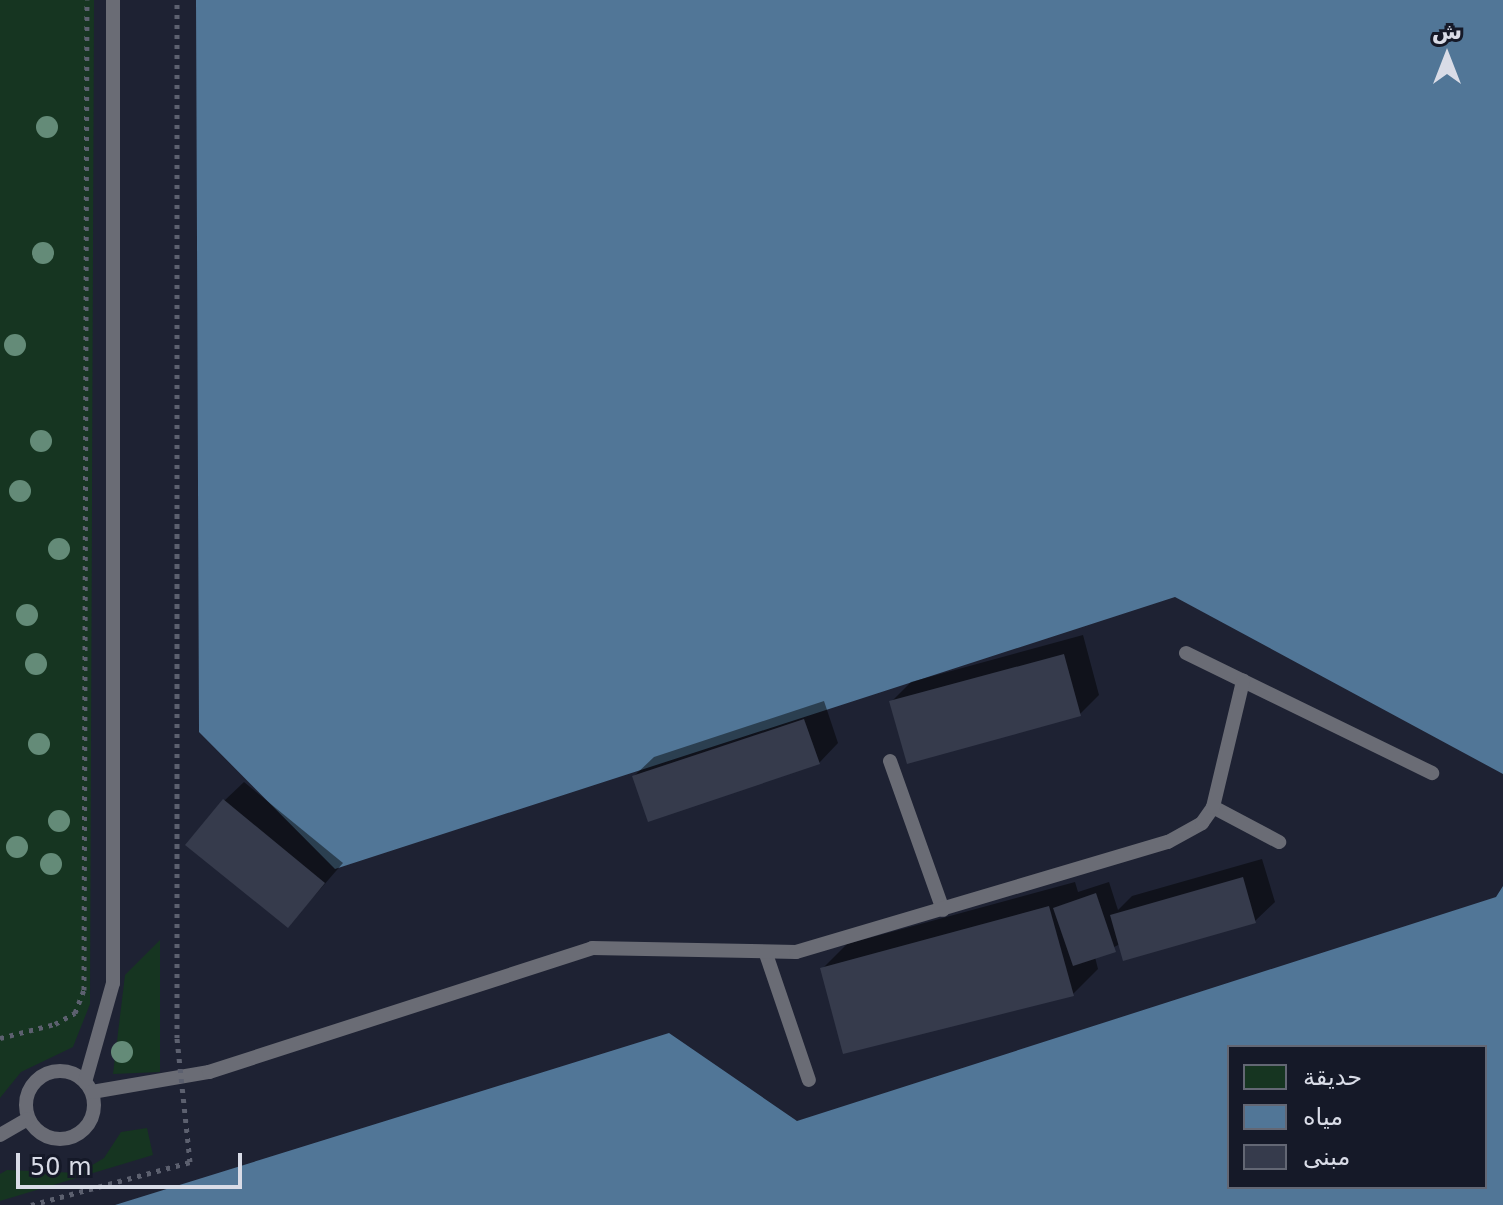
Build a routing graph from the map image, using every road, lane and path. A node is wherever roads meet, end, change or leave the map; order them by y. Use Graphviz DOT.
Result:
graph roads {
  1 [pos="87,0"];
  2 [pos="113,0"];
  3 [pos="177,0"];
  4 [pos="1186,653"];
  5 [pos="1243,681"];
  6 [pos="890,761"];
  7 [pos="1432,773"];
  8 [pos="1213,807"];
  9 [pos="1279,842"];
  10 [pos="943,910"];
  11 [pos="766,954"];
  12 [pos="0,1038"];
  13 [pos="180,1080"];
  14 [pos="809,1080"];
  15 [pos="88,1087"];
  16 [pos="28,1119"];
  17 [pos="0,1135"];
  18 [pos="31,1205"];
  1 -- 12 [label="path"];
  2 -- 15 [label="lane"];
  3 -- 13 [label="path, bridge"];
  4 -- 5 [label="lane"];
  5 -- 7 [label="lane"];
  5 -- 8 [label="lane"];
  6 -- 10 [label="lane"];
  8 -- 9 [label="lane"];
  8 -- 10 [label="lane"];
  10 -- 11 [label="lane"];
  11 -- 13 [label="lane"];
  11 -- 14 [label="lane"];
  13 -- 15 [label="lane"];
  13 -- 18 [label="path, bridge"];
  15 -- 16 [label="lane"];
  15 -- 16 [label="lane"];
  16 -- 17 [label="lane"];
}
